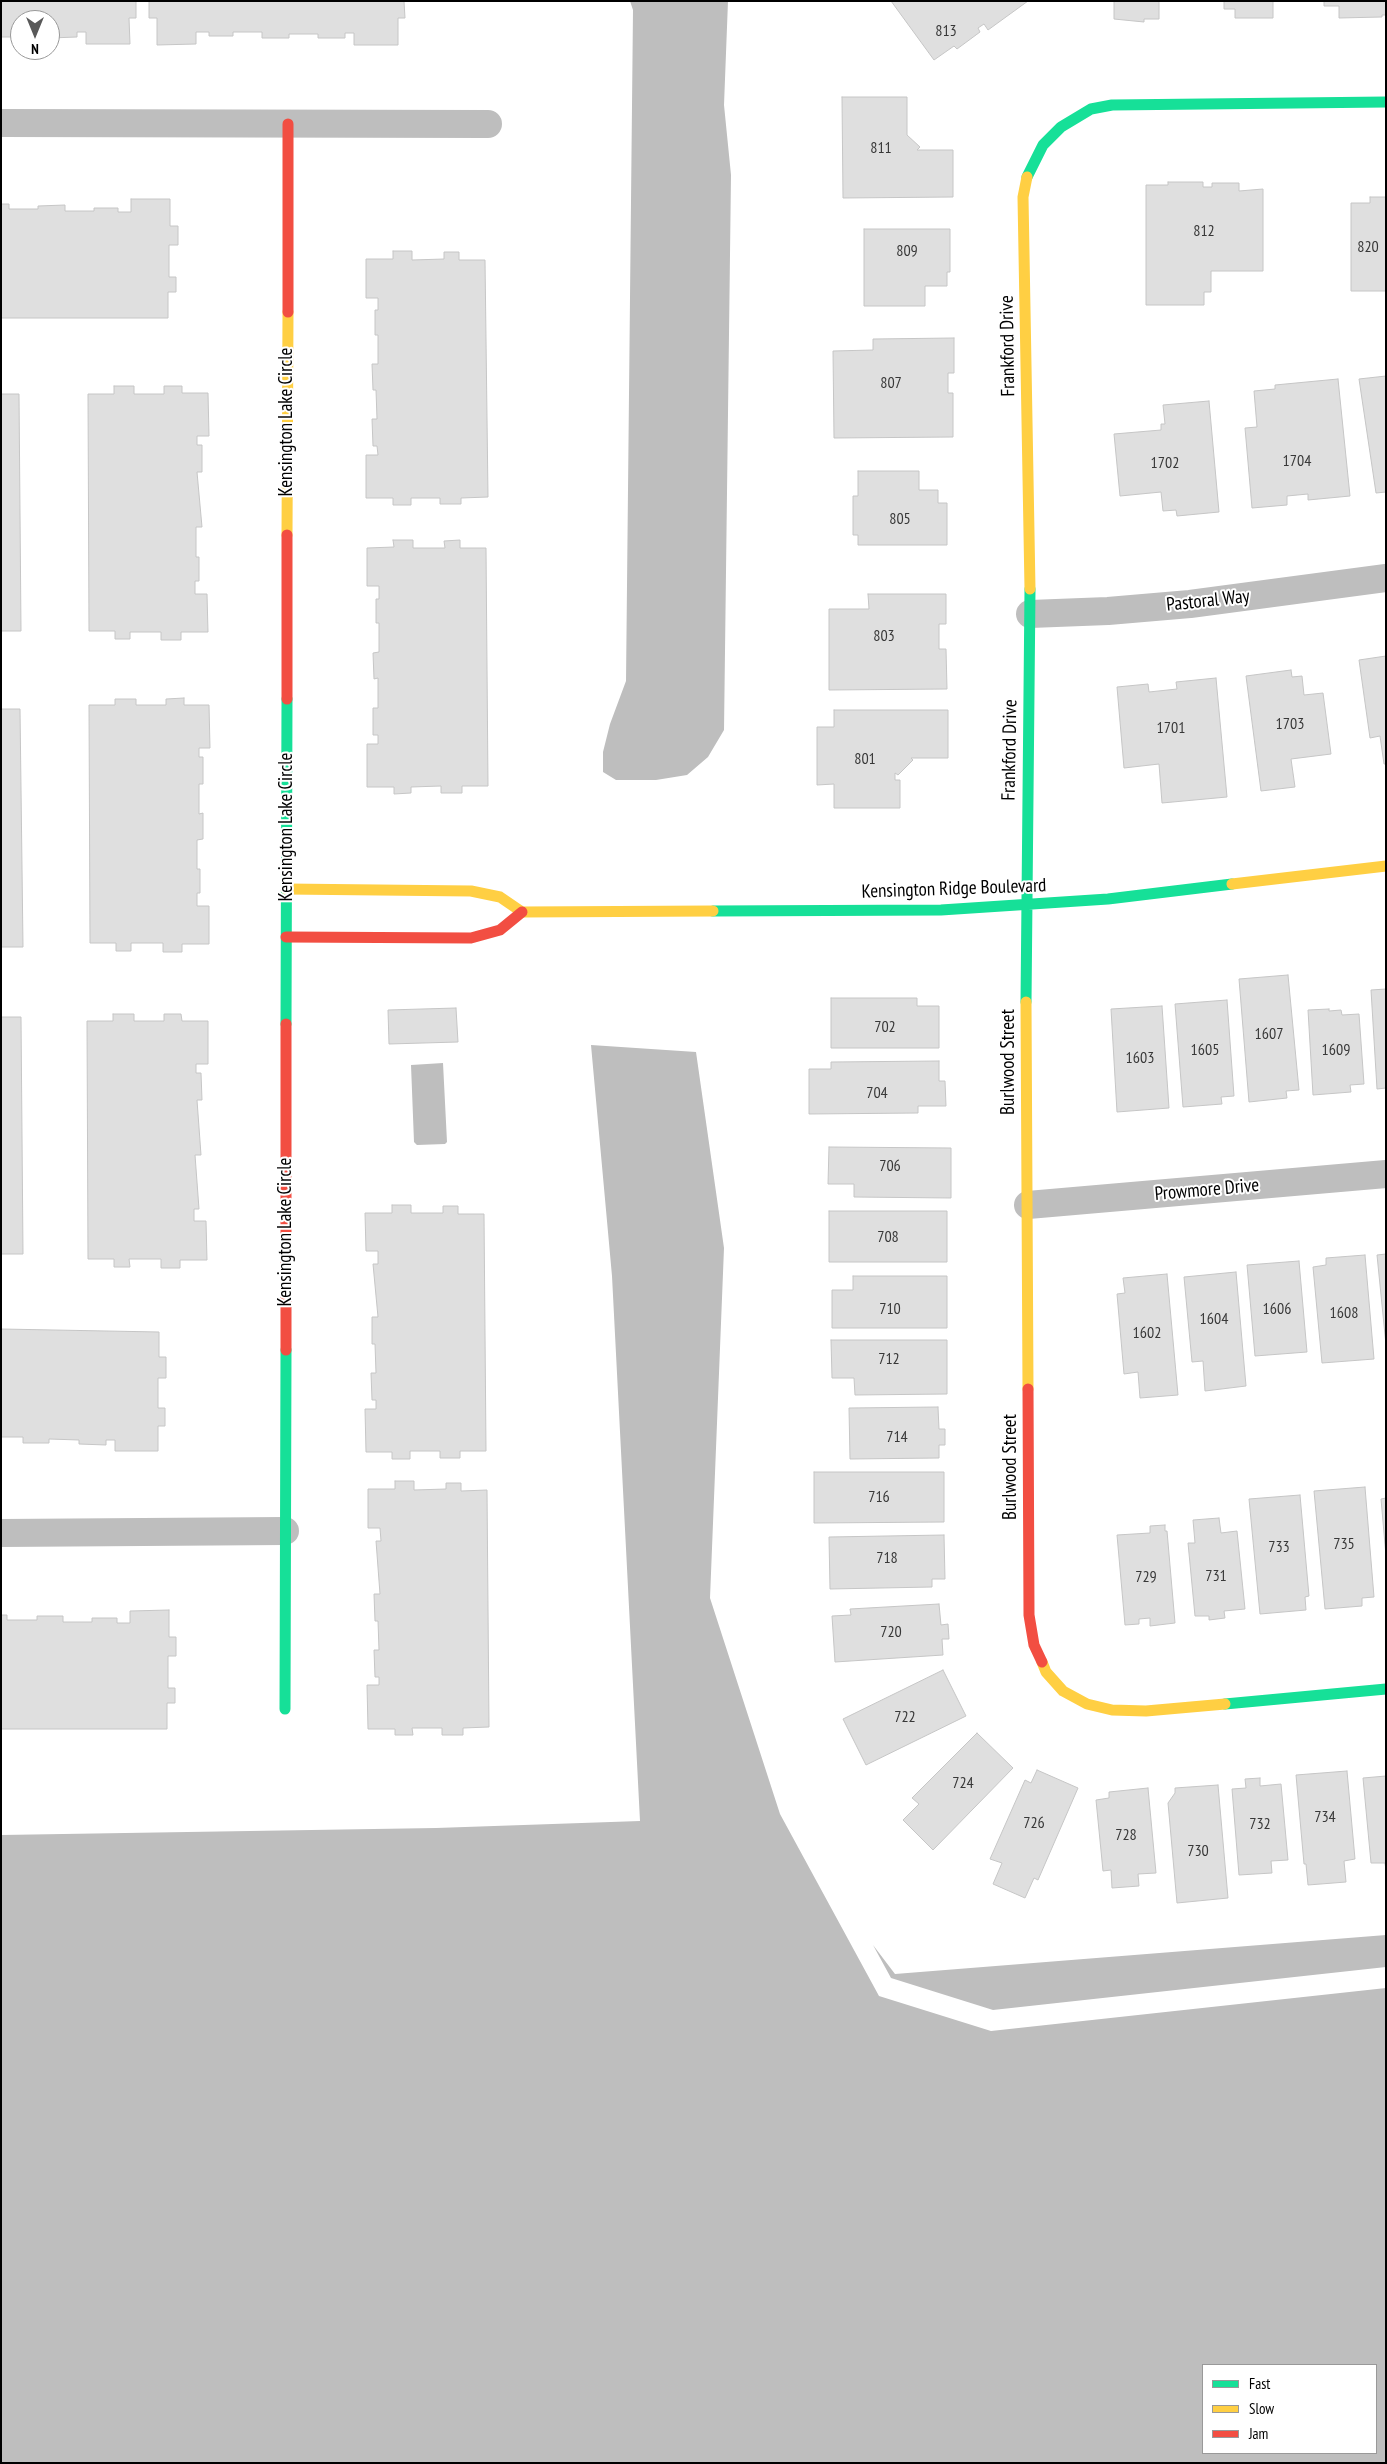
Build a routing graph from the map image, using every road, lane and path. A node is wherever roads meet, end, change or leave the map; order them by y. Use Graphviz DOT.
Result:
graph roads {
  1 [pos="1386,102"];
  2 [pos="1,123"];
  3 [pos="288,124"];
  4 [pos="488,124"];
  5 [pos="1386,578"];
  6 [pos="1030,614"];
  7 [pos="1386,866"];
  8 [pos="286,889"];
  9 [pos="1025,906"];
  10 [pos="522,912"];
  11 [pos="286,937"];
  12 [pos="1386,1174"];
  13 [pos="1028,1205"];
  14 [pos="285,1531"];
  15 [pos="1,1533"];
  16 [pos="1386,1689"];
  17 [pos="285,1709"];
  1 -- 6 [label="street, Frankford Drive"];
  2 -- 3 [label="street"];
  3 -- 4 [label="street"];
  3 -- 8 [label="street, Kensington Lake Circle"];
  5 -- 6 [label="street, Pastoral Way"];
  6 -- 9 [label="street, Frankford Drive"];
  7 -- 9 [label="street, Kensington Ridge Boulevard"];
  8 -- 10 [label="street"];
  8 -- 11 [label="street, Kensington Lake Circle"];
  9 -- 10 [label="street, Kensington Ridge Boulevard"];
  9 -- 13 [label="street, Burlwood Street"];
  10 -- 11 [label="street"];
  11 -- 14 [label="street, Kensington Lake Circle"];
  12 -- 13 [label="street, Prowmore Drive"];
  13 -- 16 [label="street, Burlwood Street"];
  14 -- 15 [label="street"];
  14 -- 17 [label="street, Kensington Lake Circle"];
}
